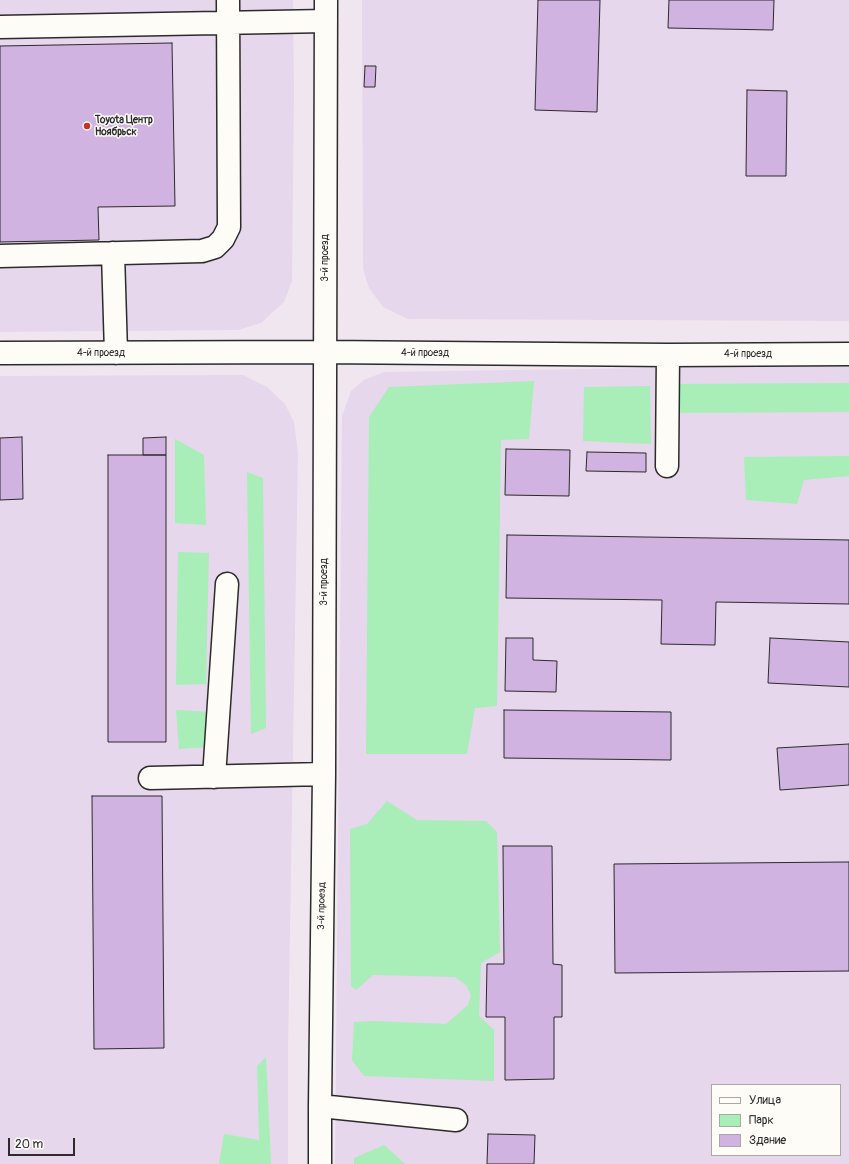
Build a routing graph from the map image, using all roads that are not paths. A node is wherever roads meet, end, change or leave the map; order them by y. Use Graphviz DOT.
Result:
graph roads {
  1 [pos="228,0"];
  2 [pos="326,10"];
  3 [pos="228,23"];
  4 [pos="0,27"];
  5 [pos="113,253"];
  6 [pos="0,256"];
  7 [pos="324,352"];
  8 [pos="0,353"];
  9 [pos="116,353"];
  10 [pos="849,354"];
  11 [pos="668,355"];
  12 [pos="667,466"];
  13 [pos="226,584"];
  14 [pos="324,774"];
  15 [pos="214,777"];
  16 [pos="150,778"];
  17 [pos="320,1106"];
  18 [pos="456,1120"];
  19 [pos="320,1164"];
  1 -- 3 [label="street"];
  2 -- 3 [label="street"];
  2 -- 7 [label="street, 3-й проезд"];
  3 -- 4 [label="street"];
  3 -- 5 [label="street"];
  5 -- 6 [label="street"];
  5 -- 9 [label="street"];
  7 -- 9 [label="street, 4-й проезд"];
  7 -- 11 [label="street, 4-й проезд"];
  7 -- 14 [label="street, 3-й проезд"];
  8 -- 9 [label="street, 4-й проезд"];
  10 -- 11 [label="street, 4-й проезд"];
  11 -- 12 [label="street"];
  13 -- 15 [label="street"];
  14 -- 15 [label="street"];
  14 -- 17 [label="street, 3-й проезд"];
  15 -- 16 [label="street"];
  17 -- 18 [label="street"];
  17 -- 19 [label="street, 3-й проезд"];
}
